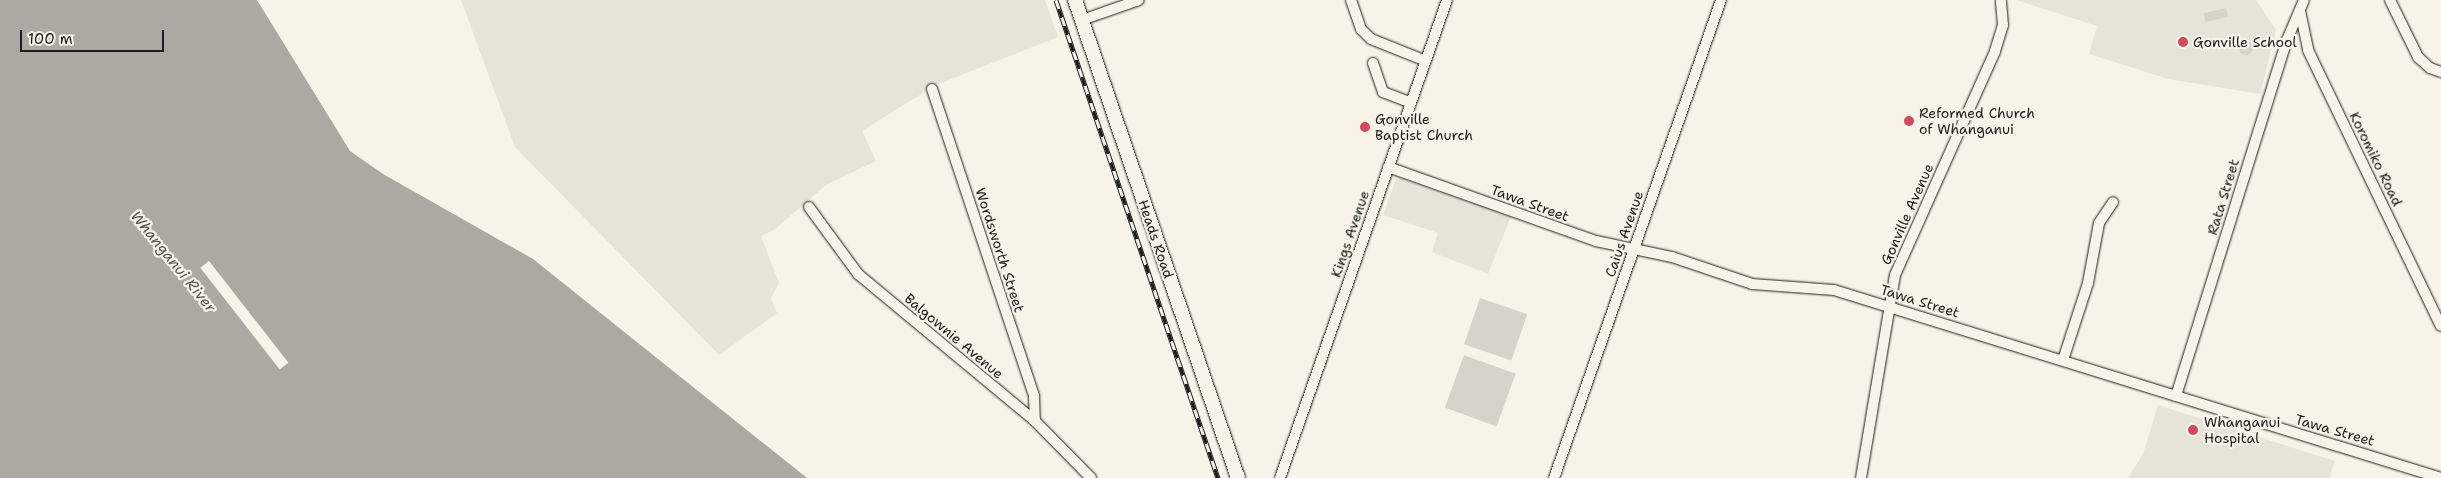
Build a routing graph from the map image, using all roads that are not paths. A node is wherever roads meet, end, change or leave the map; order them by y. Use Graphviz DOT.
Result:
graph roads {
  1 [pos="1075,0"];
  2 [pos="1139,0"];
  3 [pos="1351,0"];
  4 [pos="1447,0"];
  5 [pos="1721,0"];
  6 [pos="2001,0"];
  7 [pos="2390,0"];
  8 [pos="2300,2"];
  9 [pos="1082,20"];
  10 [pos="1426,60"];
  11 [pos="1373,63"];
  12 [pos="2441,72"];
  13 [pos="932,89"];
  14 [pos="1411,102"];
  15 [pos="1388,167"];
  16 [pos="2113,202"];
  17 [pos="809,207"];
  18 [pos="1633,251"];
  19 [pos="1888,306"];
  20 [pos="2441,326"];
  21 [pos="2063,360"];
  22 [pos="2176,396"];
  23 [pos="1034,421"];
  24 [pos="1091,478"];
  25 [pos="1238,478"];
  26 [pos="1280,478"];
  27 [pos="1554,478"];
  28 [pos="1861,478"];
  29 [pos="2441,478"];
  1 -- 9 [label="main road, Heads Road"];
  2 -- 9 [label="street"];
  3 -- 10 [label="street"];
  4 -- 10 [label="street, Kings Avenue"];
  5 -- 18 [label="street, Caius Avenue"];
  6 -- 19 [label="street, Gonville Avenue"];
  7 -- 12 [label="street"];
  8 -- 20 [label="street, Koromiko Road"];
  8 -- 22 [label="street, Rata Street"];
  9 -- 25 [label="main road, Heads Road"];
  10 -- 14 [label="street, Kings Avenue"];
  11 -- 14 [label="street"];
  13 -- 23 [label="street, Wordsworth Street"];
  14 -- 15 [label="street, Kings Avenue"];
  15 -- 18 [label="street, Tawa Street"];
  15 -- 26 [label="street, Kings Avenue"];
  16 -- 21 [label="street"];
  17 -- 23 [label="street, Balgownie Avenue"];
  18 -- 19 [label="street, Tawa Street"];
  18 -- 27 [label="street, Caius Avenue"];
  19 -- 21 [label="street, Tawa Street"];
  19 -- 28 [label="street, Gonville Avenue"];
  21 -- 22 [label="street, Tawa Street"];
  22 -- 29 [label="street, Tawa Street"];
  23 -- 24 [label="street, Balgownie Avenue"];
}
